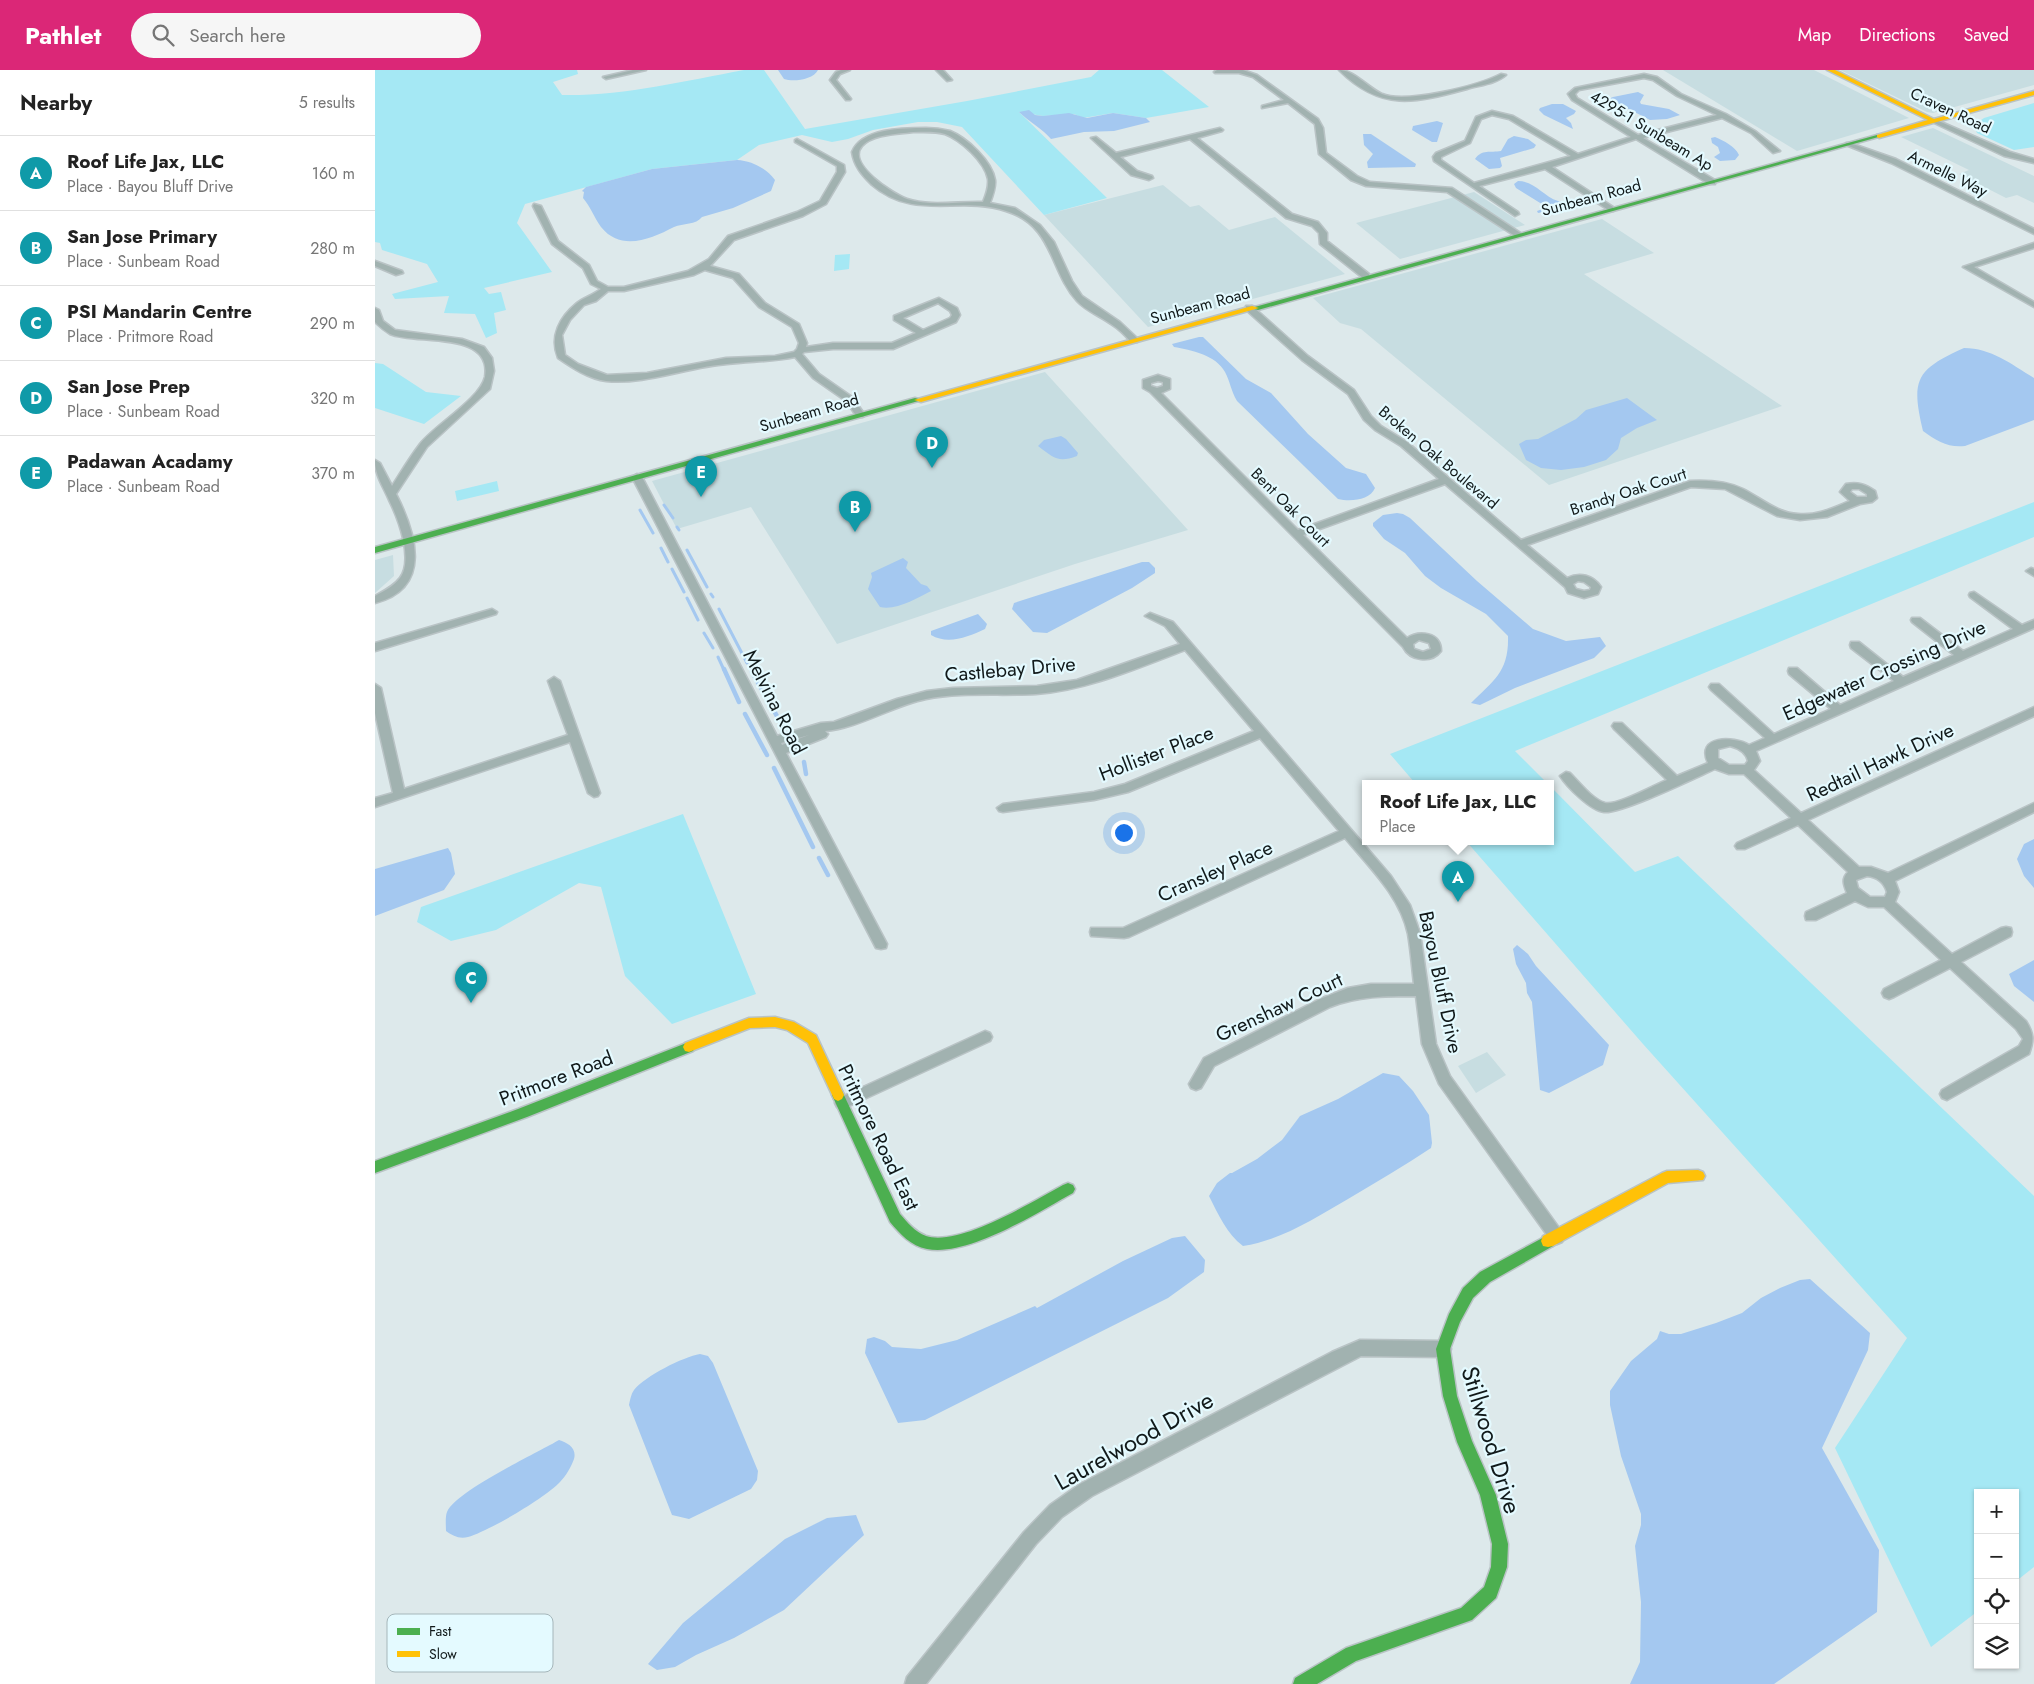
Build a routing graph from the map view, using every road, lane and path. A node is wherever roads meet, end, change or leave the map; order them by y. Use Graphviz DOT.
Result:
graph roads {
  1 [pos="643,70"];
  2 [pos="847,70"];
  3 [pos="939,70"];
  4 [pos="1342,70"];
  5 [pos="1830,70"];
  6 [pos="1217,72"];
  7 [pos="1503,75"];
  8 [pos="606,77"];
  9 [pos="949,80"];
  10 [pos="2034,93"];
  11 [pos="848,99"];
  12 [pos="1289,101"];
  13 [pos="1264,107"];
  14 [pos="1724,115"];
  15 [pos="1932,120"];
  16 [pos="1220,130"];
  17 [pos="1637,137"];
  18 [pos="1093,138"];
  19 [pos="1193,138"];
  20 [pos="1862,140"];
  21 [pos="797,141"];
  22 [pos="1847,144"];
  23 [pos="1776,151"];
  24 [pos="1114,156"];
  25 [pos="1577,157"];
  26 [pos="2034,160"];
  27 [pos="1893,161"];
  28 [pos="857,163"];
  29 [pos="840,165"];
  30 [pos="1545,166"];
  31 [pos="1149,178"];
  32 [pos="1712,182"];
  33 [pos="1473,185"];
  34 [pos="986,204"];
  35 [pos="537,206"];
  36 [pos="1610,209"];
  37 [pos="1515,214"];
  38 [pos="2034,232"];
  39 [pos="1518,234"];
  40 [pos="2034,245"];
  41 [pos="376,264"];
  42 [pos="704,267"];
  43 [pos="399,273"];
  44 [pos="1371,275"];
  45 [pos="606,289"];
  46 [pos="2034,305"];
  47 [pos="1249,308"];
  48 [pos="375,310"];
  49 [pos="922,333"];
  50 [pos="1134,340"];
  51 [pos="799,352"];
  52 [pos="1153,390"];
  53 [pos="858,412"];
  54 [pos="375,463"];
  55 [pos="637,477"];
  56 [pos="1446,480"];
  57 [pos="392,493"];
  58 [pos="1859,501"];
  59 [pos="1297,534"];
  60 [pos="408,540"];
  61 [pos="1519,544"];
  62 [pos="375,550"];
  63 [pos="1569,585"];
  64 [pos="1974,595"];
  65 [pos="375,600"];
  66 [pos="492,612"];
  67 [pos="1150,616"];
  68 [pos="1916,620"];
  69 [pos="2034,624"];
  70 [pos="2022,630"];
  71 [pos="1187,645"];
  72 [pos="1407,645"];
  73 [pos="1855,645"];
  74 [pos="375,647"];
  75 [pos="1963,656"];
  76 [pos="1793,672"];
  77 [pos="555,681"];
  78 [pos="1902,682"];
  79 [pos="1715,687"];
  80 [pos="375,688"];
  81 [pos="1839,710"];
  82 [pos="2034,710"];
  83 [pos="1619,726"];
  84 [pos="1261,732"];
  85 [pos="574,737"];
  86 [pos="1773,739"];
  87 [pos="776,746"];
  88 [pos="1748,750"];
  89 [pos="1716,764"];
  90 [pos="1747,770"];
  91 [pos="1566,776"];
  92 [pos="1675,782"];
  93 [pos="594,793"];
  94 [pos="399,795"];
  95 [pos="375,803"];
  96 [pos="2034,807"];
  97 [pos="1003,808"];
  98 [pos="1799,820"];
  99 [pos="1347,832"];
  100 [pos="1741,846"];
  101 [pos="1855,872"];
  102 [pos="1887,879"];
  103 [pos="1855,895"];
  104 [pos="1887,902"];
  105 [pos="1811,916"];
  106 [pos="1095,932"];
  107 [pos="2006,932"];
  108 [pos="881,944"];
  109 [pos="1952,961"];
  110 [pos="1422,990"];
  111 [pos="1889,993"];
  112 [pos="749,1023"];
  113 [pos="985,1037"];
  114 [pos="1196,1084"];
  115 [pos="1947,1094"];
  116 [pos="842,1103"];
  117 [pos="375,1167"];
  118 [pos="1698,1176"];
  119 [pos="1069,1189"];
  120 [pos="1557,1237"];
  121 [pos="1443,1350"];
  122 [pos="914,1684"];
  123 [pos="1301,1684"];
  1 -- 8 [label="street"];
  2 -- 11 [label="street"];
  3 -- 9 [label="street"];
  4 -- 7 [label="street"];
  5 -- 15 [label="street, Craven Road"];
  6 -- 12 [label="street"];
  10 -- 15 [label="street, Sunbeam Road"];
  12 -- 13 [label="street"];
  12 -- 39 [label="street"];
  14 -- 17 [label="street"];
  14 -- 17 [label="street, 4295-1 Sunbeam Ap"];
  14 -- 23 [label="street, 4295-1 Sunbeam Ap"];
  15 -- 20 [label="street, Sunbeam Road"];
  15 -- 26 [label="street, Craven Road"];
  16 -- 19 [label="street"];
  17 -- 25 [label="street"];
  17 -- 32 [label="street, 4295-1 Sunbeam Ap"];
  18 -- 24 [label="street"];
  19 -- 24 [label="street"];
  19 -- 44 [label="street"];
  20 -- 22 [label="street, Sunbeam Road"];
  20 -- 27 [label="street"];
  21 -- 29 [label="street"];
  22 -- 27 [label="street, Armelle Way"];
  22 -- 32 [label="street, Sunbeam Road"];
  24 -- 31 [label="street"];
  25 -- 30 [label="street"];
  25 -- 33 [label="street"];
  27 -- 38 [label="street, Armelle Way"];
  28 -- 29 [label="street"];
  28 -- 34 [label="street"];
  28 -- 34 [label="street"];
  29 -- 42 [label="street"];
  30 -- 33 [label="street"];
  30 -- 36 [label="street"];
  32 -- 36 [label="street, Sunbeam Road"];
  33 -- 37 [label="street"];
  34 -- 50 [label="street"];
  35 -- 45 [label="street"];
  36 -- 39 [label="street, Sunbeam Road"];
  39 -- 44 [label="street, Sunbeam Road"];
  40 -- 46 [label="street"];
  41 -- 43 [label="street"];
  42 -- 45 [label="street"];
  42 -- 51 [label="street"];
  44 -- 47 [label="street, Sunbeam Road"];
  45 -- 51 [label="street"];
  47 -- 50 [label="street, Sunbeam Road"];
  47 -- 56 [label="street, Broken Oak Boulevard"];
  48 -- 57 [label="street"];
  49 -- 49 [label="street"];
  49 -- 51 [label="street"];
  50 -- 53 [label="street, Sunbeam Road"];
  51 -- 53 [label="street"];
  52 -- 59 [label="street, Bent Oak Court"];
  53 -- 55 [label="street, Sunbeam Road"];
  54 -- 57 [label="street"];
  55 -- 60 [label="street, Sunbeam Road"];
  55 -- 87 [label="street, Melvina Road"];
  56 -- 59 [label="street"];
  56 -- 61 [label="street, Broken Oak Boulevard"];
  57 -- 60 [label="street"];
  58 -- 61 [label="street, Brandy Oak Court"];
  59 -- 72 [label="street, Bent Oak Court"];
  60 -- 62 [label="street, Sunbeam Road"];
  60 -- 65 [label="street"];
  61 -- 63 [label="street, Broken Oak Boulevard"];
  64 -- 70 [label="street"];
  66 -- 74 [label="street"];
  67 -- 71 [label="street, Bayou Bluff Drive"];
  68 -- 75 [label="street"];
  69 -- 70 [label="street, Edgewater Crossing Drive"];
  70 -- 75 [label="street, Edgewater Crossing Drive"];
  71 -- 84 [label="street, Bayou Bluff Drive"];
  71 -- 87 [label="street, Castlebay Drive"];
  73 -- 78 [label="street"];
  75 -- 78 [label="street, Edgewater Crossing Drive"];
  76 -- 81 [label="street"];
  77 -- 85 [label="street"];
  78 -- 81 [label="street, Edgewater Crossing Drive"];
  79 -- 86 [label="street"];
  80 -- 94 [label="street"];
  81 -- 86 [label="street, Edgewater Crossing Drive"];
  82 -- 98 [label="street, Redtail Hawk Drive"];
  83 -- 92 [label="street"];
  84 -- 97 [label="street, Hollister Place"];
  84 -- 99 [label="street, Bayou Bluff Drive"];
  85 -- 93 [label="street"];
  85 -- 94 [label="street"];
  86 -- 88 [label="street, Edgewater Crossing Drive"];
  87 -- 108 [label="street, Melvina Road"];
  88 -- 89 [label="street"];
  88 -- 90 [label="street"];
  89 -- 90 [label="street"];
  89 -- 92 [label="street"];
  90 -- 98 [label="street"];
  91 -- 92 [label="street"];
  94 -- 95 [label="street"];
  96 -- 102 [label="street"];
  98 -- 100 [label="street, Redtail Hawk Drive"];
  98 -- 101 [label="street"];
  99 -- 106 [label="street, Cransley Place"];
  99 -- 110 [label="street, Bayou Bluff Drive"];
  101 -- 102 [label="street"];
  101 -- 103 [label="street"];
  102 -- 104 [label="street"];
  103 -- 104 [label="street"];
  103 -- 105 [label="street"];
  104 -- 109 [label="street"];
  107 -- 109 [label="street"];
  109 -- 111 [label="street"];
  109 -- 115 [label="street"];
  110 -- 114 [label="street, Grenshaw Court"];
  110 -- 120 [label="street, Bayou Bluff Drive"];
  112 -- 116 [label="street, Pritmore Road East"];
  112 -- 117 [label="street, Pritmore Road"];
  113 -- 116 [label="street"];
  116 -- 119 [label="street, Pritmore Road East"];
  118 -- 120 [label="street, Stillwood Drive"];
  120 -- 121 [label="street, Stillwood Drive"];
  121 -- 122 [label="street, Laurelwood Drive"];
  121 -- 123 [label="street, Stillwood Drive"];
}
